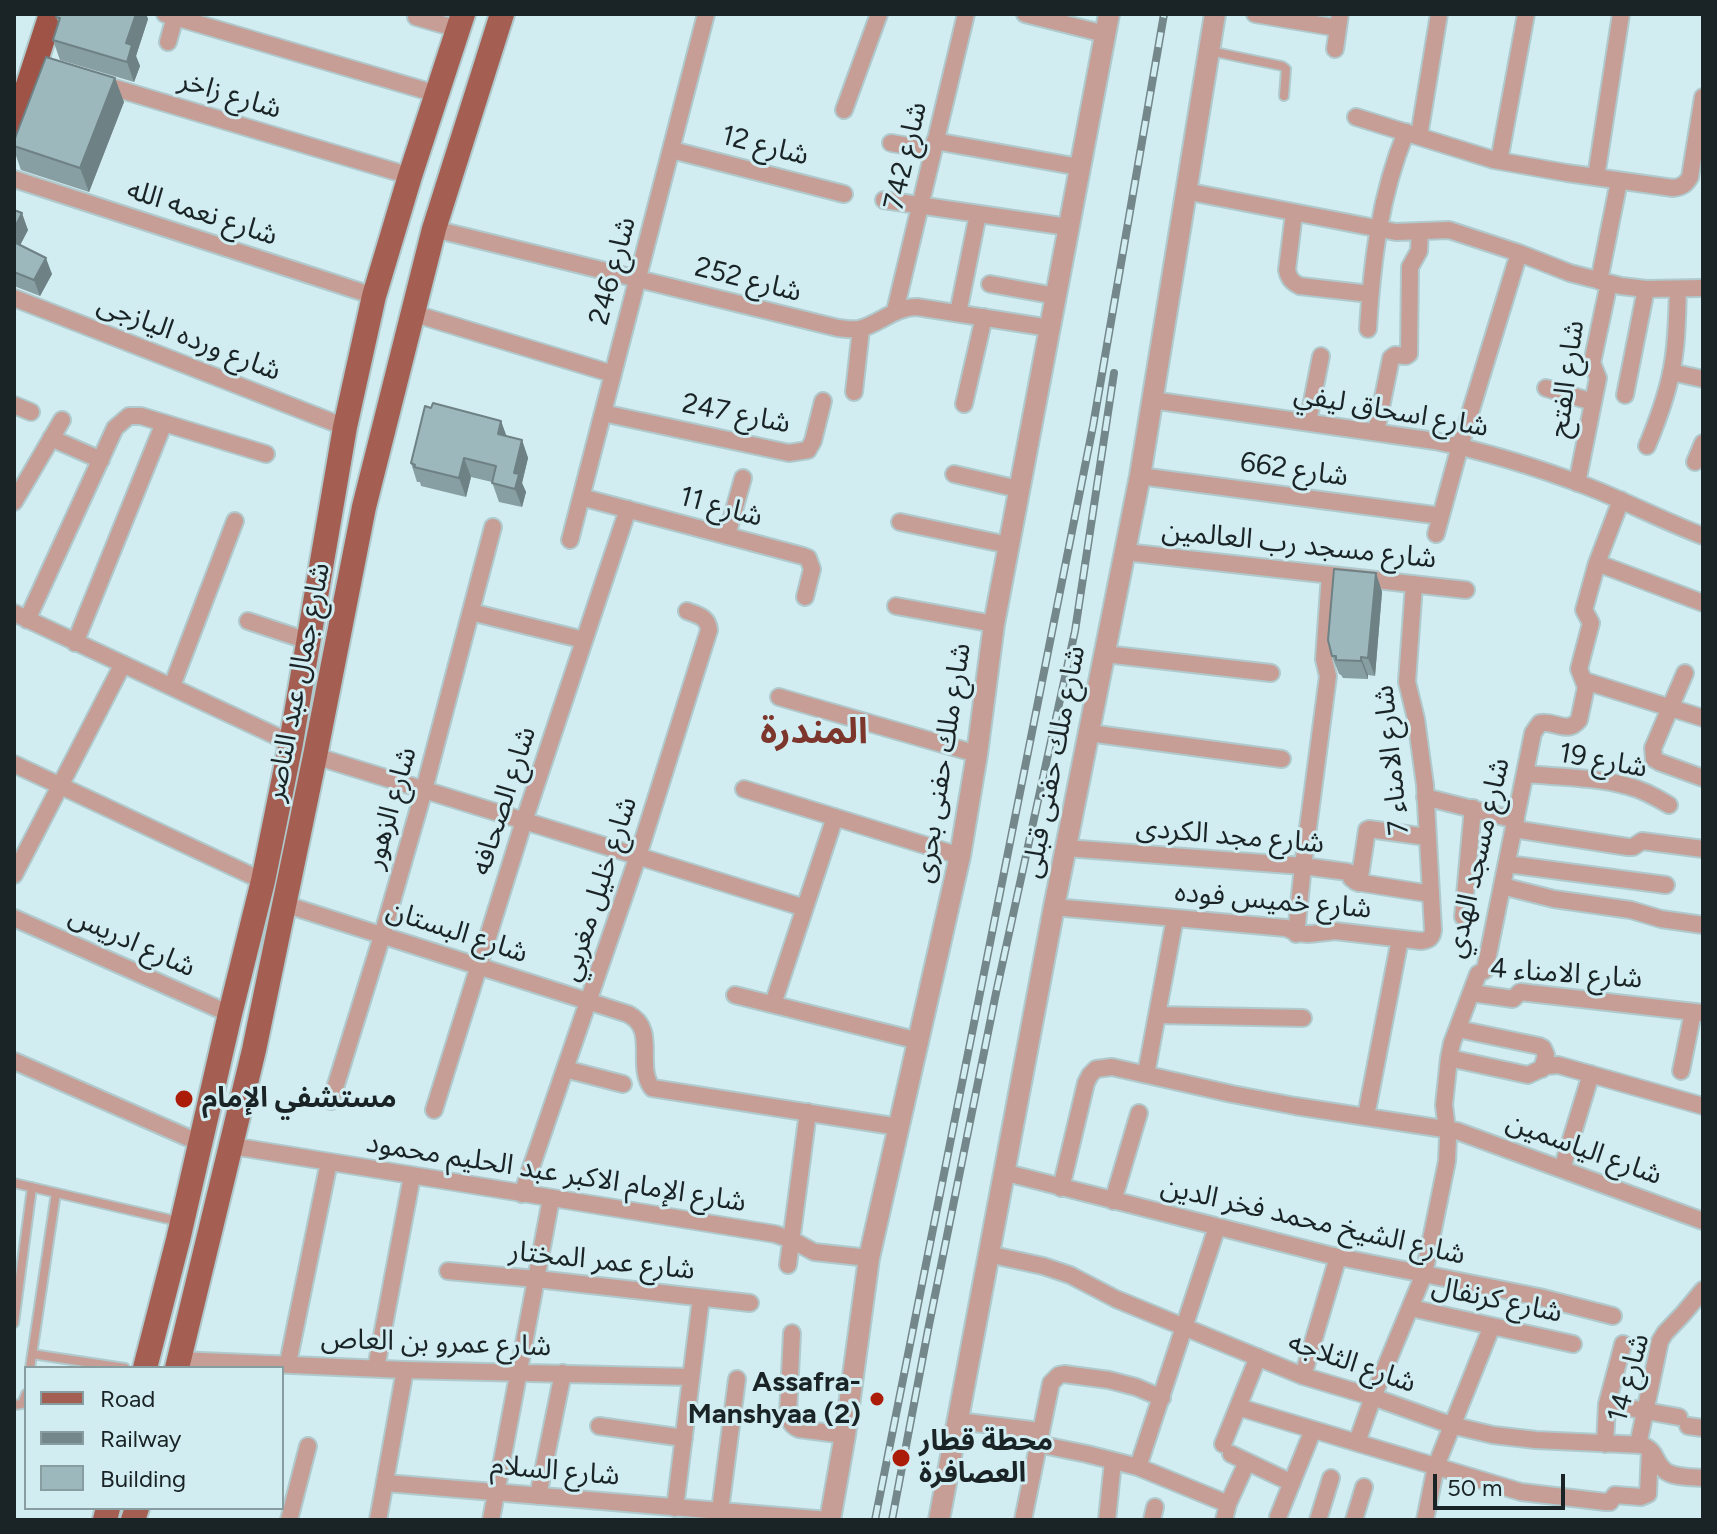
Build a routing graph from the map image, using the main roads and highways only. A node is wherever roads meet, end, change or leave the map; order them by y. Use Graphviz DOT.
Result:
graph roads {
  1 [pos="51,14"];
  2 [pos="502,14"];
  3 [pos="457,31"];
  4 [pos="486,63"];
  5 [pos="14,122"];
  6 [pos="180,1231"];
  7 [pos="208,1246"];
  8 [pos="178,1364"];
  9 [pos="146,1366"];
  1 -- 5 [label="highway"];
  2 -- 4 [label="main road, شارع جمال عبد الناصر"];
  3 -- 4 [label="main road"];
  3 -- 6 [label="main road, شارع جمال عبد الناصر"];
  4 -- 7 [label="main road, شارع جمال عبد الناصر"];
  6 -- 7 [label="main road"];
  6 -- 9 [label="main road, شارع جمال عبد الناصر"];
  7 -- 8 [label="main road, شارع جمال عبد الناصر"];
}
